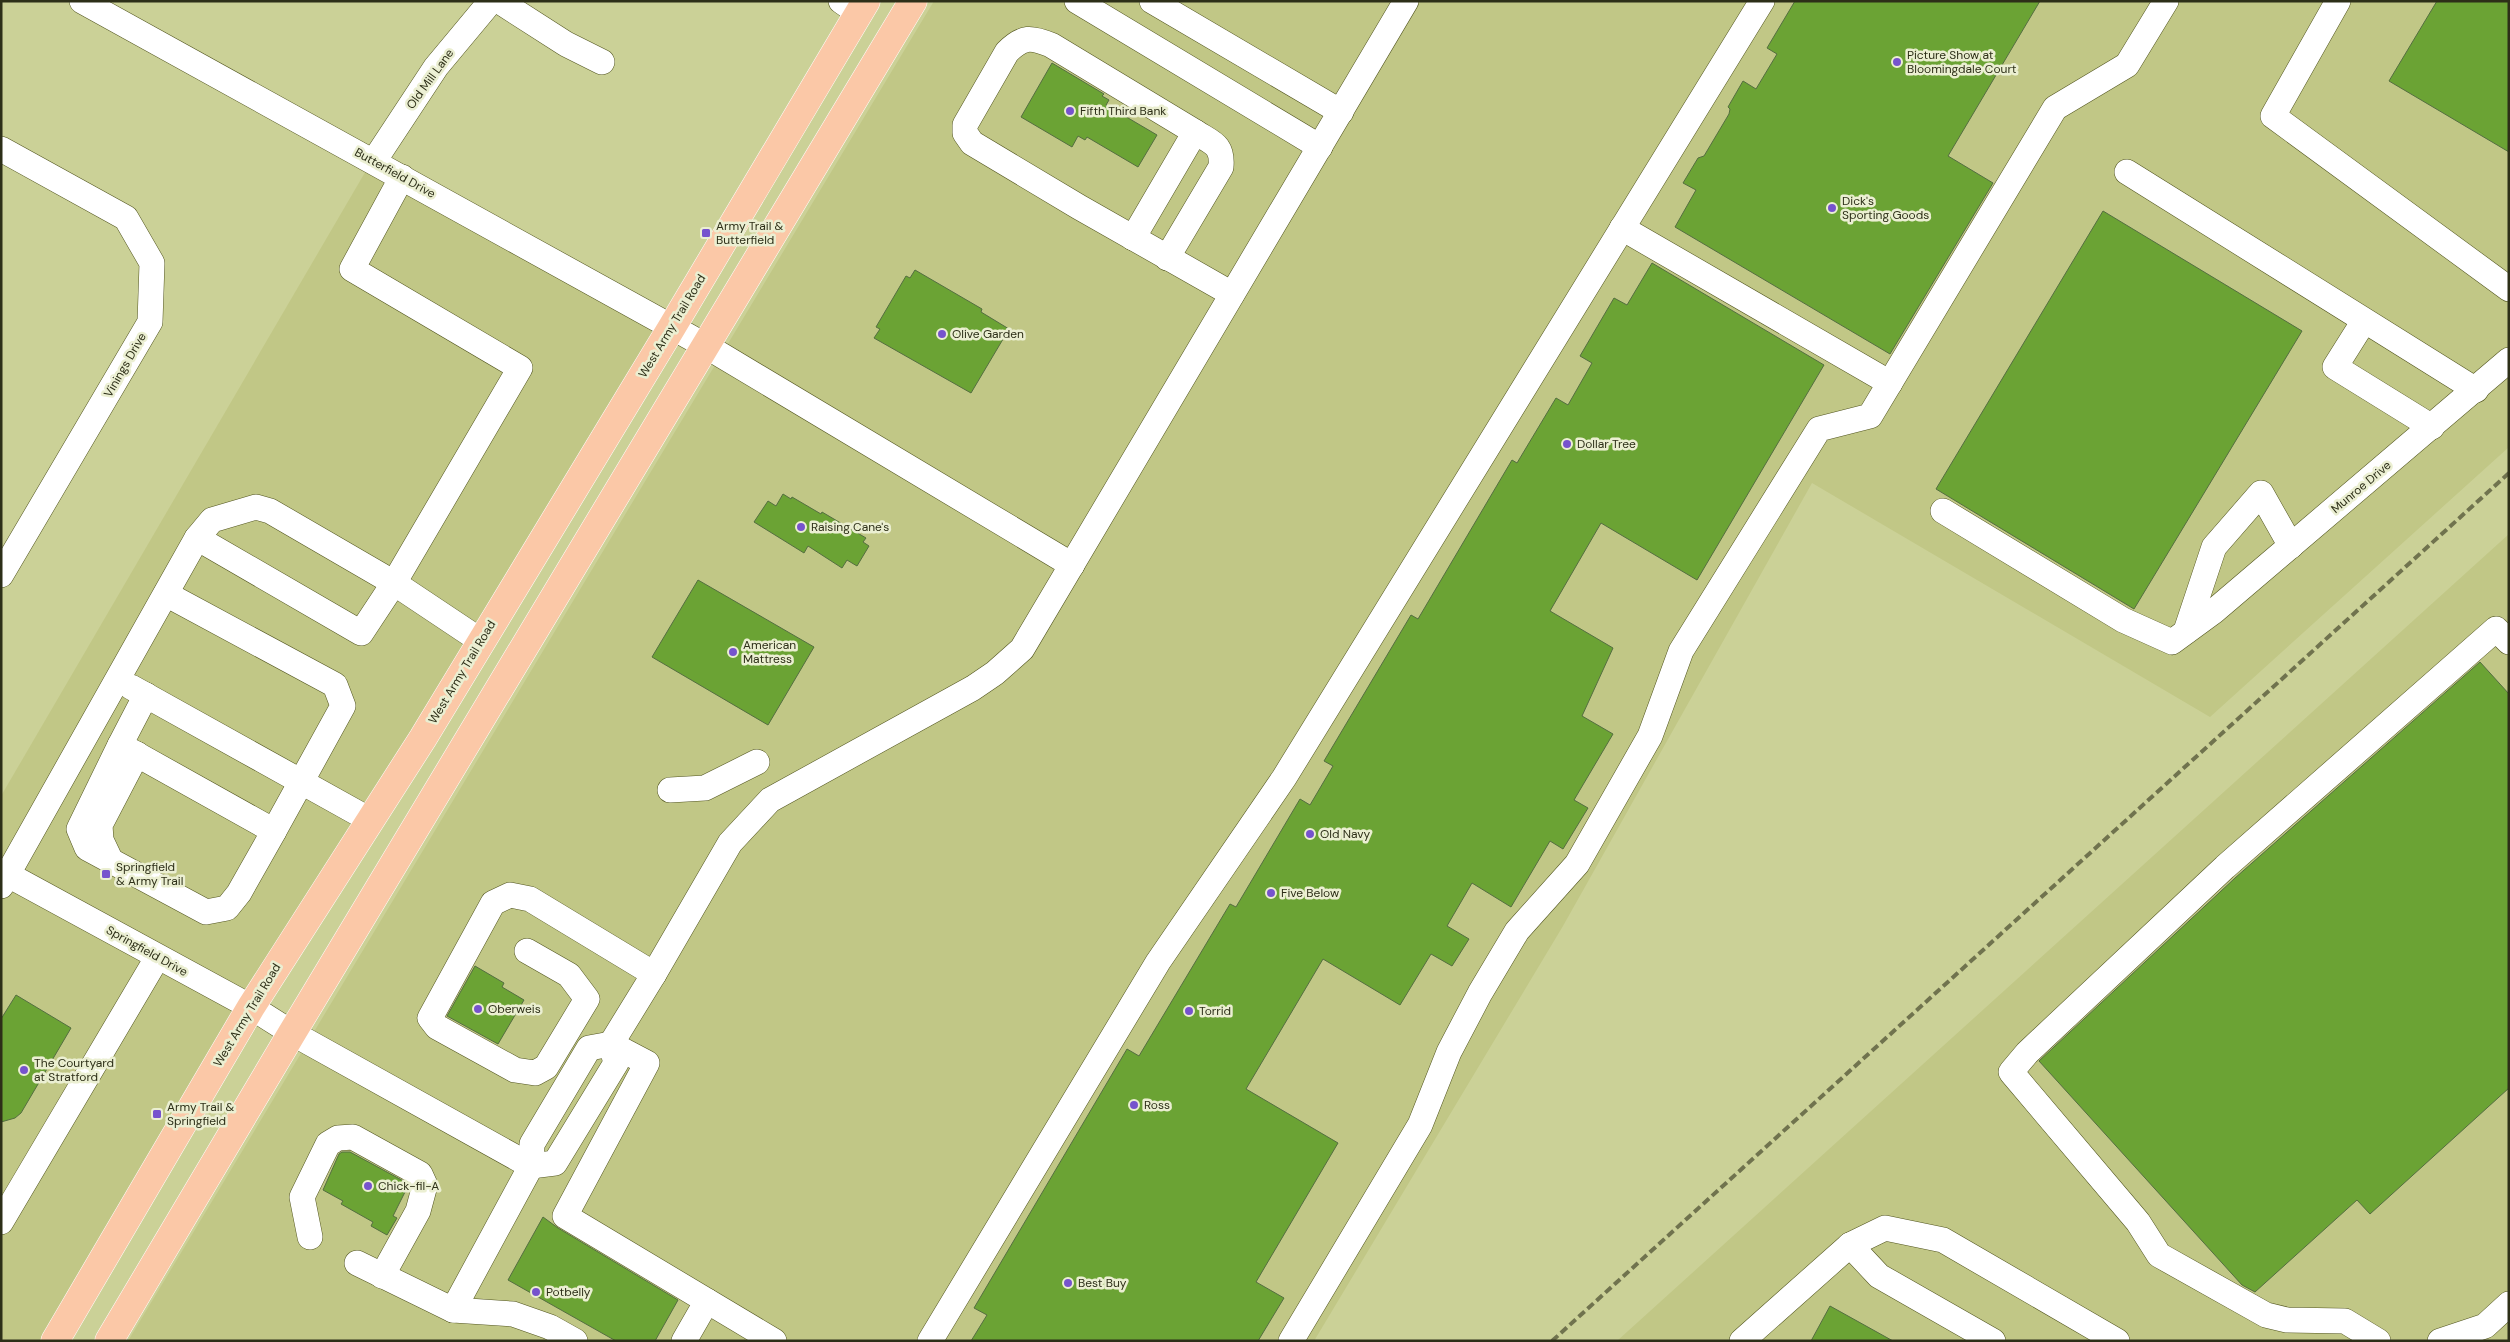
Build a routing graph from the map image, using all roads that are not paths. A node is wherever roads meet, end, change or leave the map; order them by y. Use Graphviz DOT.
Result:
graph roads {
  1 [pos="82,1"];
  2 [pos="491,1"];
  3 [pos="500,1"];
  4 [pos="913,1"];
  5 [pos="1077,1"];
  6 [pos="1152,1"];
  7 [pos="1406,1"];
  8 [pos="1762,1"];
  9 [pos="2166,1"];
  10 [pos="2338,1"];
  11 [pos="855,5"];
  12 [pos="602,62"];
  13 [pos="1341,112"];
  14 [pos="1195,132"];
  15 [pos="1320,147"];
  16 [pos="1,149"];
  17 [pos="374,161"];
  18 [pos="2127,172"];
  19 [pos="402,176"];
  20 [pos="1622,228"];
  21 [pos="1133,238"];
  22 [pos="1167,258"];
  23 [pos="2509,289"];
  24 [pos="1232,294"];
  25 [pos="2364,321"];
  26 [pos="672,327"];
  27 [pos="706,346"];
  28 [pos="2509,360"];
  29 [pos="1890,383"];
  30 [pos="2476,390"];
  31 [pos="2432,427"];
  32 [pos="1944,511"];
  33 [pos="197,538"];
  34 [pos="2291,546"];
  35 [pos="1072,564"];
  36 [pos="1,574"];
  37 [pos="394,583"];
  38 [pos="166,594"];
  39 [pos="2504,630"];
  40 [pos="2186,631"];
  41 [pos="481,641"];
  42 [pos="118,680"];
  43 [pos="146,695"];
  44 [pos="128,750"];
  45 [pos="757,762"];
  46 [pos="303,780"];
  47 [pos="670,790"];
  48 [pos="370,820"];
  49 [pos="274,830"];
  50 [pos="4,877"];
  51 [pos="527,951"];
  52 [pos="157,958"];
  53 [pos="654,974"];
  54 [pos="251,1007"];
  55 [pos="292,1032"];
  56 [pos="611,1044"];
  57 [pos="531,1166"];
  58 [pos="1,1222"];
  59 [pos="310,1237"];
  60 [pos="1850,1245"];
  61 [pos="357,1263"];
  62 [pos="382,1276"];
  63 [pos="707,1301"];
  64 [pos="2509,1304"];
  65 [pos="453,1310"];
  66 [pos="55,1341"];
  67 [pos="109,1341"];
  68 [pos="575,1341"];
  69 [pos="684,1341"];
  70 [pos="774,1341"];
  71 [pos="930,1341"];
  72 [pos="1291,1341"];
  73 [pos="1742,1341"];
  74 [pos="1993,1341"];
  75 [pos="2117,1341"];
  76 [pos="2378,1341"];
  77 [pos="2440,1341"];
  1 -- 17 [label="street, Butterfield Drive"];
  2 -- 17 [label="street, Old Mill Lane"];
  3 -- 12 [label="street"];
  4 -- 27 [label="main road"];
  5 -- 15 [label="street"];
  6 -- 13 [label="street"];
  7 -- 13 [label="street"];
  8 -- 20 [label="street"];
  9 -- 29 [label="street"];
  10 -- 23 [label="street"];
  11 -- 26 [label="main road, West Army Trail Road"];
  13 -- 15 [label="street"];
  14 -- 21 [label="street"];
  14 -- 21 [label="street"];
  14 -- 22 [label="street"];
  15 -- 24 [label="street"];
  16 -- 36 [label="street, Vinings Drive"];
  17 -- 19 [label="street, Butterfield Drive"];
  18 -- 25 [label="street"];
  19 -- 26 [label="street, Butterfield Drive"];
  19 -- 37 [label="street"];
  20 -- 29 [label="street"];
  20 -- 71 [label="street"];
  21 -- 22 [label="street"];
  22 -- 24 [label="street"];
  24 -- 35 [label="street"];
  25 -- 30 [label="street"];
  25 -- 31 [label="street"];
  26 -- 27 [label="street, Butterfield Drive"];
  26 -- 41 [label="main road, West Army Trail Road"];
  27 -- 35 [label="street, Butterfield Drive"];
  27 -- 55 [label="main road"];
  28 -- 30 [label="street, Munroe Drive"];
  29 -- 72 [label="street"];
  30 -- 31 [label="street, Munroe Drive"];
  31 -- 34 [label="street, Munroe Drive"];
  32 -- 40 [label="street, Munroe Drive"];
  33 -- 37 [label="street"];
  33 -- 37 [label="street"];
  33 -- 38 [label="street"];
  34 -- 40 [label="street, Munroe Drive"];
  34 -- 40 [label="street"];
  35 -- 53 [label="street"];
  37 -- 41 [label="street"];
  38 -- 42 [label="street"];
  38 -- 46 [label="street"];
  39 -- 76 [label="street"];
  41 -- 48 [label="main road, West Army Trail Road"];
  42 -- 43 [label="street"];
  42 -- 50 [label="street"];
  43 -- 44 [label="street"];
  43 -- 46 [label="street"];
  44 -- 49 [label="street"];
  44 -- 49 [label="street"];
  45 -- 47 [label="street"];
  46 -- 48 [label="street"];
  46 -- 49 [label="street"];
  48 -- 54 [label="main road, West Army Trail Road"];
  50 -- 52 [label="street, Springfield Drive"];
  51 -- 53 [label="street"];
  52 -- 54 [label="street, Springfield Drive"];
  52 -- 58 [label="street"];
  53 -- 56 [label="street"];
  54 -- 55 [label="street, Springfield Drive"];
  54 -- 66 [label="main road, West Army Trail Road"];
  55 -- 57 [label="street, Springfield Drive"];
  55 -- 67 [label="main road"];
  56 -- 57 [label="street"];
  56 -- 63 [label="street"];
  57 -- 65 [label="street"];
  59 -- 62 [label="street"];
  60 -- 73 [label="street"];
  60 -- 74 [label="street"];
  60 -- 75 [label="street"];
  61 -- 62 [label="street"];
  62 -- 65 [label="street"];
  63 -- 69 [label="street"];
  63 -- 70 [label="street"];
  64 -- 77 [label="street"];
  65 -- 68 [label="street"];
}
